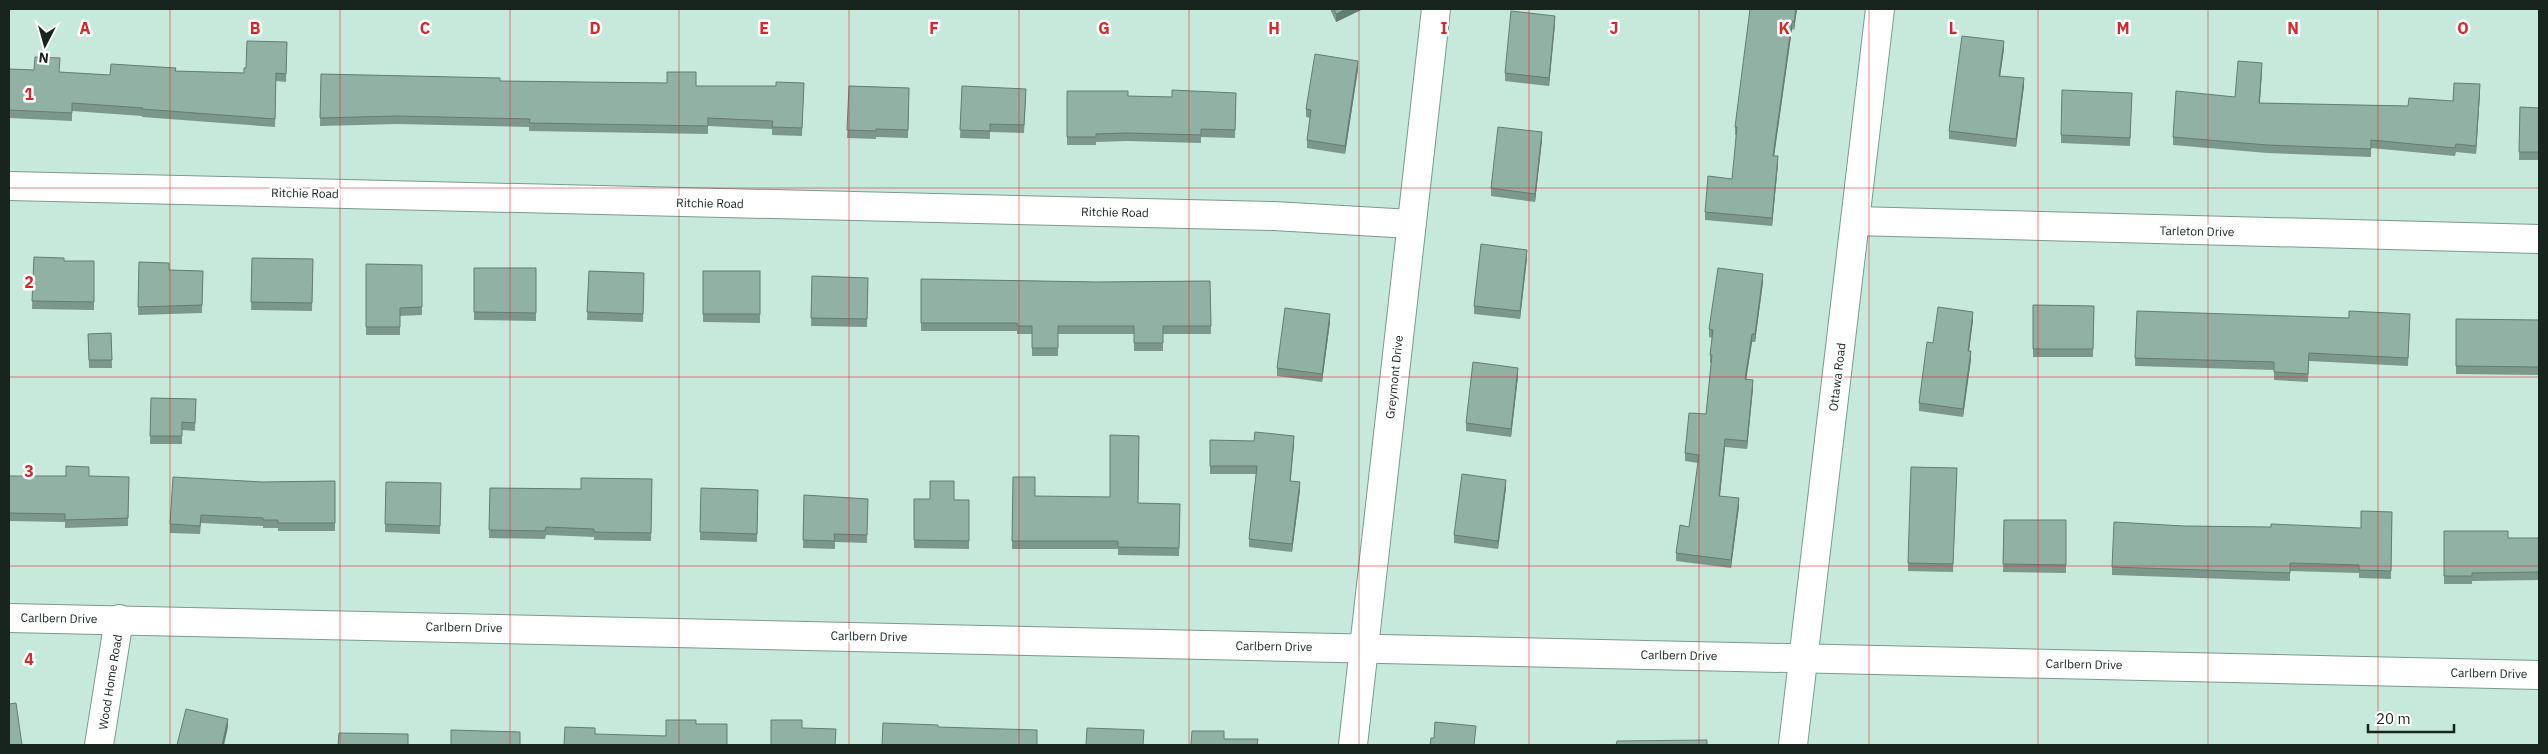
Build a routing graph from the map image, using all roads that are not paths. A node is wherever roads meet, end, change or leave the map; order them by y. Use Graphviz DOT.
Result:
graph roads {
  1 [pos="1436,9"];
  2 [pos="1880,9"];
  3 [pos="9,186"];
  4 [pos="1855,221"];
  5 [pos="1411,224"];
  6 [pos="2539,239"];
  7 [pos="9,618"];
  8 [pos="119,619"];
  9 [pos="1365,648"];
  10 [pos="1803,658"];
  11 [pos="2539,675"];
  12 [pos="99,745"];
  13 [pos="1353,745"];
  14 [pos="1793,745"];
  1 -- 5 [label="street, Greymont Drive"];
  2 -- 4 [label="street, Ottawa Road"];
  3 -- 5 [label="street, Ritchie Road"];
  4 -- 6 [label="street, Tarleton Drive"];
  4 -- 10 [label="street, Ottawa Road"];
  5 -- 9 [label="street, Greymont Drive"];
  7 -- 8 [label="street, Carlbern Drive"];
  8 -- 9 [label="street, Carlbern Drive"];
  8 -- 12 [label="street, Wood Home Road"];
  9 -- 10 [label="street, Carlbern Drive"];
  9 -- 13 [label="street, Greymont Drive"];
  10 -- 11 [label="street, Carlbern Drive"];
  10 -- 14 [label="street, Ottawa Road"];
}
